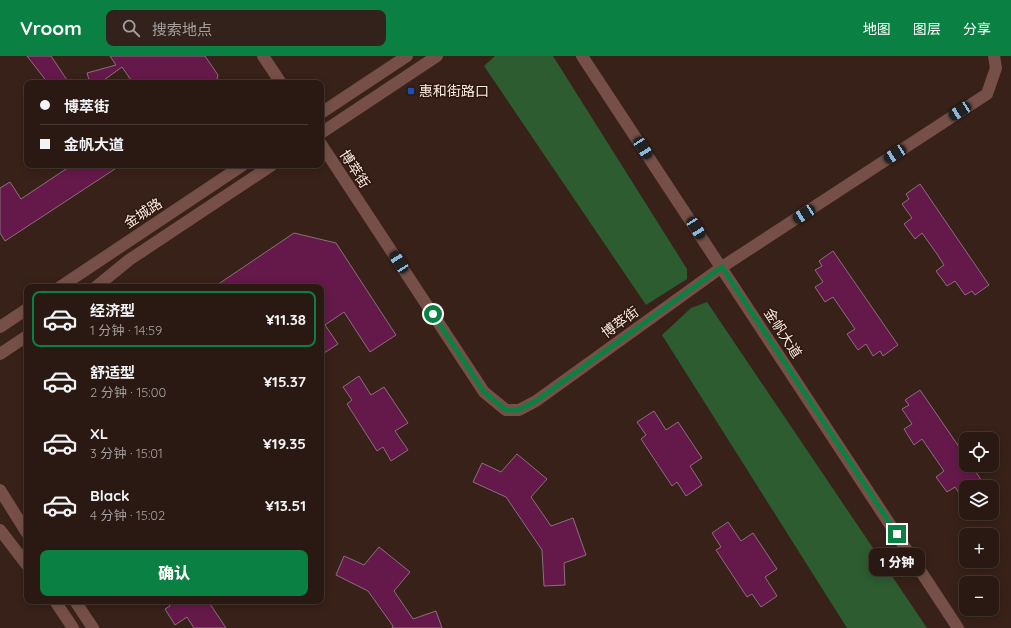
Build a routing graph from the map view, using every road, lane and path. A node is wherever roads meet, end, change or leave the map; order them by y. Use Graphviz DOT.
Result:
graph roads {
  1 [pos="263,56"];
  2 [pos="407,56"];
  3 [pos="437,56"];
  4 [pos="582,56"];
  5 [pos="994,56"];
  6 [pos="279,80"];
  7 [pos="324,111"];
  8 [pos="324,131"];
  9 [pos="324,149"];
  10 [pos="238,168"];
  11 [pos="267,168"];
  12 [pos="722,267"];
  13 [pos="64,284"];
  14 [pos="100,284"];
  15 [pos="24,311"];
  16 [pos="14,318"];
  17 [pos="0,322"];
  18 [pos="0,327"];
  19 [pos="24,338"];
  20 [pos="1,354"];
  21 [pos="0,490"];
  22 [pos="24,528"];
  23 [pos="0,530"];
  24 [pos="24,561"];
  25 [pos="58,604"];
  26 [pos="77,604"];
  27 [pos="73,628"];
  28 [pos="93,628"];
  29 [pos="958,628"];
  1 -- 6 [label="street"];
  2 -- 7 [label="street"];
  3 -- 8 [label="street"];
  4 -- 12 [label="street, 金帆大道"];
  5 -- 12 [label="street, 博萃街"];
  9 -- 12 [label="street, 博萃街"];
  10 -- 13 [label="street, 金城路"];
  11 -- 14 [label="street"];
  12 -- 29 [label="street, 金帆大道"];
  15 -- 16 [label="street"];
  16 -- 17 [label="street"];
  16 -- 18 [label="street"];
  19 -- 20 [label="street"];
  21 -- 22 [label="street"];
  23 -- 24 [label="street"];
  25 -- 27 [label="street"];
  26 -- 28 [label="street"];
}
